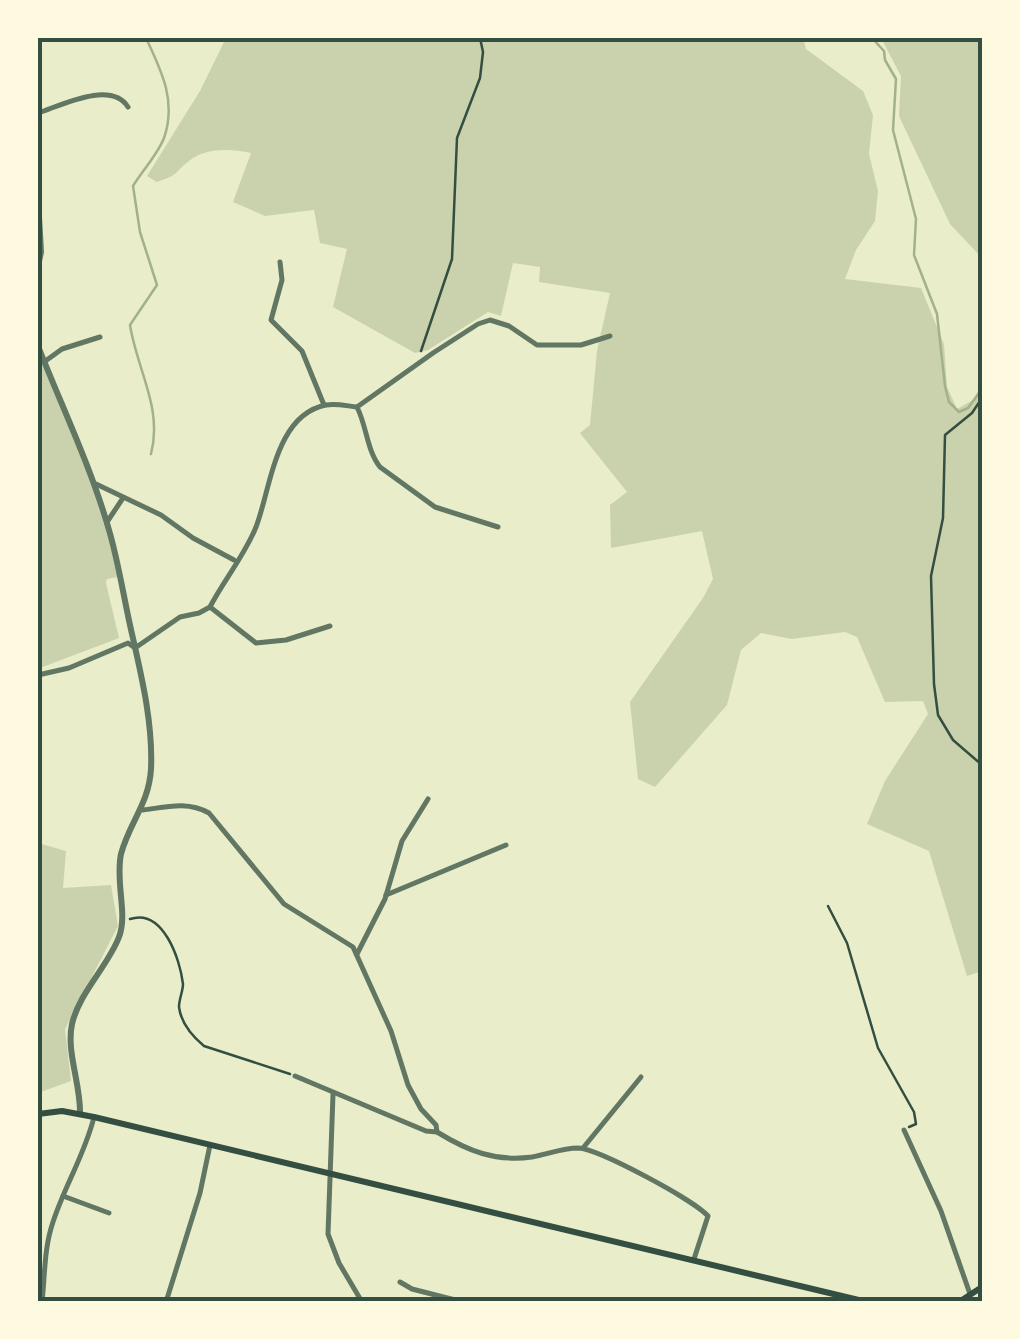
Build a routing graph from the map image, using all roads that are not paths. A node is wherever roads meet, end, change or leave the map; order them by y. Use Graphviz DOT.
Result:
graph roads {
  1 [pos="128,107"];
  2 [pos="38,113"];
  3 [pos="38,148"];
  4 [pos="38,172"];
  5 [pos="38,202"];
  6 [pos="280,262"];
  7 [pos="38,266"];
  8 [pos="610,336"];
  9 [pos="100,338"];
  10 [pos="38,346"];
  11 [pos="44,362"];
  12 [pos="324,406"];
  13 [pos="357,408"];
  14 [pos="93,482"];
  15 [pos="123,498"];
  16 [pos="107,522"];
  17 [pos="498,528"];
  18 [pos="236,561"];
  19 [pos="210,607"];
  20 [pos="330,626"];
  21 [pos="135,648"];
  22 [pos="38,675"];
  23 [pos="428,799"];
  24 [pos="143,810"];
  25 [pos="506,844"];
  26 [pos="386,895"];
  27 [pos="357,955"];
  28 [pos="295,1076"];
  29 [pos="641,1077"];
  30 [pos="333,1094"];
  31 [pos="38,1114"];
  32 [pos="80,1114"];
  33 [pos="94,1117"];
  34 [pos="904,1130"];
  35 [pos="437,1132"];
  36 [pos="210,1145"];
  37 [pos="583,1148"];
  38 [pos="329,1172"];
  39 [pos="63,1196"];
  40 [pos="110,1212"];
  41 [pos="694,1259"];
  42 [pos="400,1282"];
  43 [pos="982,1287"];
  44 [pos="970,1295"];
  45 [pos="42,1302"];
  46 [pos="166,1302"];
  47 [pos="362,1302"];
  48 [pos="462,1302"];
  49 [pos="867,1302"];
  50 [pos="959,1302"];
  1 -- 2 [label="street"];
  3 -- 4 [label="street"];
  5 -- 7 [label="street"];
  6 -- 12 [label="street"];
  8 -- 13 [label="street"];
  9 -- 11 [label="street"];
  10 -- 11 [label="street"];
  11 -- 14 [label="street"];
  12 -- 13 [label="street"];
  12 -- 18 [label="street"];
  13 -- 17 [label="street"];
  14 -- 15 [label="street"];
  14 -- 16 [label="street"];
  15 -- 16 [label="street"];
  15 -- 18 [label="street"];
  16 -- 21 [label="street"];
  18 -- 19 [label="street"];
  19 -- 20 [label="street"];
  19 -- 21 [label="street"];
  21 -- 22 [label="street"];
  21 -- 24 [label="street"];
  23 -- 26 [label="street"];
  24 -- 27 [label="street"];
  24 -- 32 [label="street"];
  25 -- 26 [label="street"];
  26 -- 27 [label="street"];
  27 -- 35 [label="street"];
  28 -- 30 [label="street"];
  29 -- 37 [label="street"];
  30 -- 35 [label="street"];
  30 -- 38 [label="street"];
  31 -- 32 [label="main road"];
  32 -- 33 [label="main road"];
  33 -- 36 [label="main road"];
  33 -- 39 [label="street"];
  34 -- 44 [label="street"];
  35 -- 37 [label="street"];
  36 -- 38 [label="main road"];
  36 -- 46 [label="street"];
  37 -- 41 [label="street"];
  38 -- 41 [label="main road"];
  38 -- 47 [label="street"];
  39 -- 40 [label="street"];
  39 -- 45 [label="street"];
  41 -- 49 [label="main road"];
  42 -- 48 [label="street"];
  43 -- 44 [label="main road"];
  44 -- 50 [label="main road"];
}
